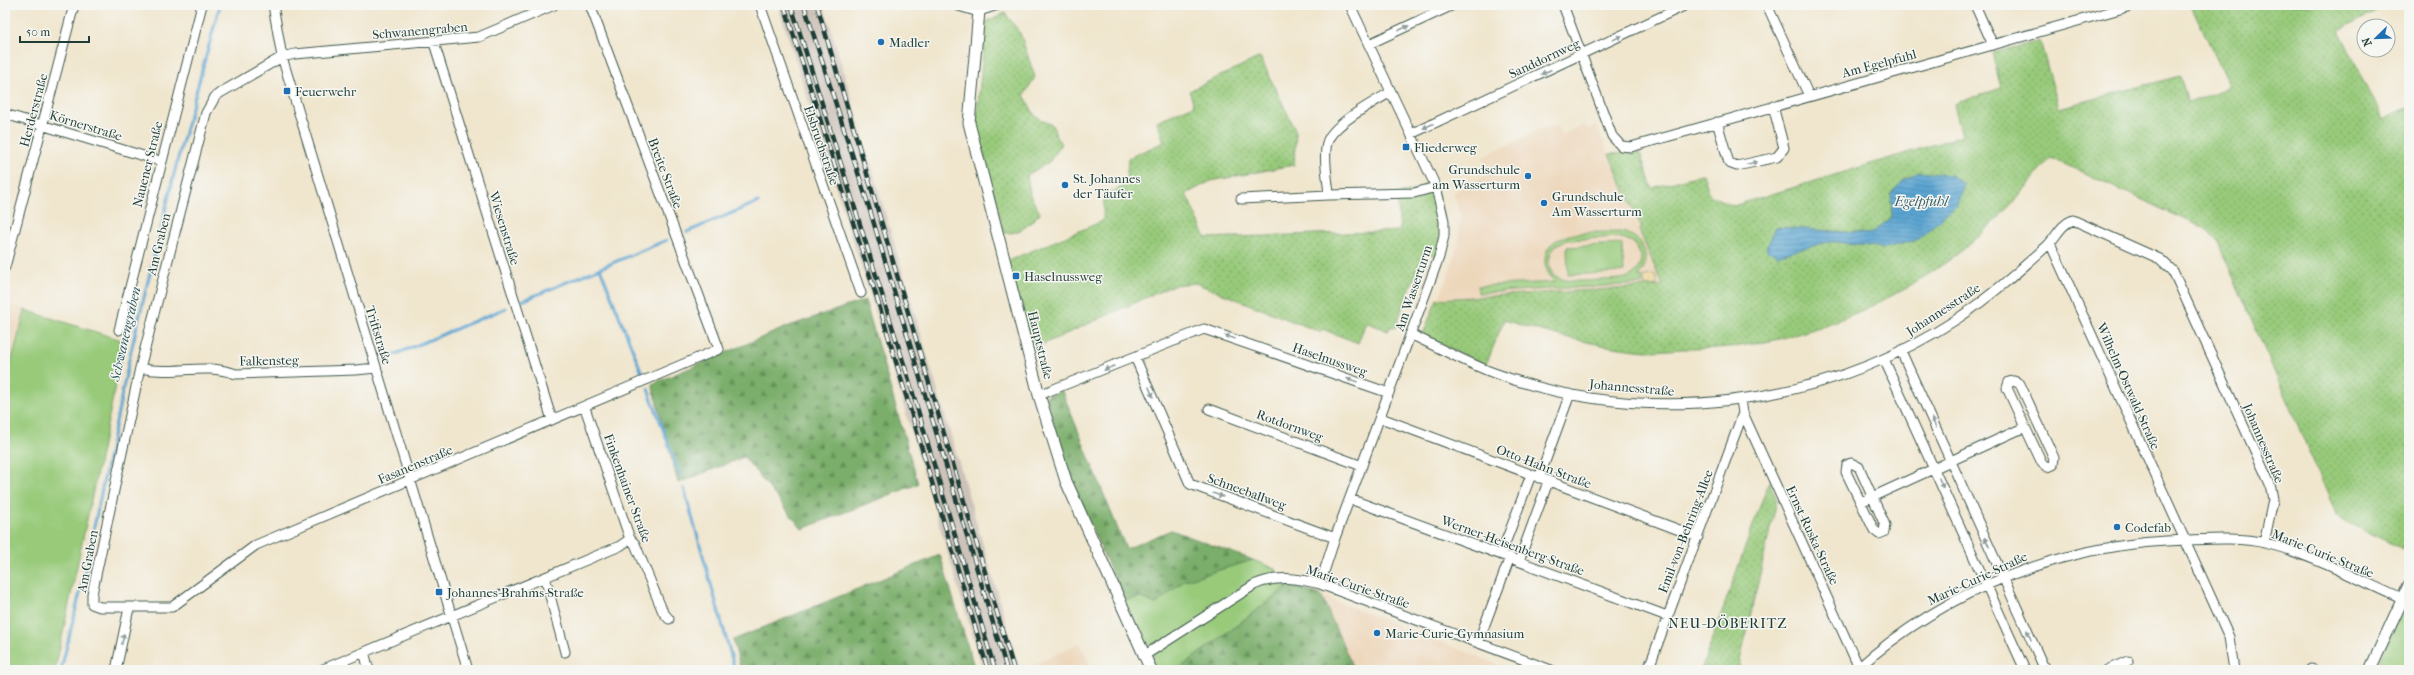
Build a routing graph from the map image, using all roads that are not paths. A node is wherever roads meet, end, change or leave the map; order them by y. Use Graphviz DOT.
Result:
graph roads {
  1 [pos="74,5"];
  2 [pos="202,5"];
  3 [pos="273,5"];
  4 [pos="554,5"];
  5 [pos="590,5"];
  6 [pos="760,5"];
  7 [pos="959,5"];
  8 [pos="998,5"];
  9 [pos="1350,5"];
  10 [pos="1453,5"];
  11 [pos="1563,5"];
  12 [pos="1686,5"];
  13 [pos="1767,5"];
  14 [pos="1975,5"];
  15 [pos="2134,5"];
  16 [pos="979,11"];
  17 [pos="434,42"];
  18 [pos="1369,44"];
  19 [pos="1993,45"];
  20 [pos="1581,55"];
  21 [pos="282,57"];
  22 [pos="1391,92"];
  23 [pos="1809,96"];
  24 [pos="1773,106"];
  25 [pos="5,114"];
  26 [pos="1717,122"];
  27 [pos="42,125"];
  28 [pos="1411,134"];
  29 [pos="160,161"];
  30 [pos="1436,186"];
  31 [pos="1329,195"];
  32 [pos="1241,199"];
  33 [pos="2050,243"];
  34 [pos="5,267"];
  35 [pos="861,293"];
  36 [pos="119,330"];
  37 [pos="1410,334"];
  38 [pos="719,349"];
  39 [pos="1901,351"];
  40 [pos="1135,357"];
  41 [pos="1884,358"];
  42 [pos="140,368"];
  43 [pos="376,368"];
  44 [pos="1389,393"];
  45 [pos="1570,394"];
  46 [pos="1039,395"];
  47 [pos="1741,400"];
  48 [pos="585,408"];
  49 [pos="1209,409"];
  50 [pos="1743,414"];
  51 [pos="1381,418"];
  52 [pos="552,420"];
  53 [pos="2025,427"];
  54 [pos="1951,461"];
  55 [pos="1362,466"];
  56 [pos="1934,468"];
  57 [pos="1535,476"];
  58 [pos="412,479"];
  59 [pos="1548,482"];
  60 [pos="1872,496"];
  61 [pos="1350,499"];
  62 [pos="1861,502"];
  63 [pos="1698,537"];
  64 [pos="1335,538"];
  65 [pos="630,539"];
  66 [pos="2185,540"];
  67 [pos="2264,543"];
  68 [pos="1505,555"];
  69 [pos="1519,560"];
  70 [pos="545,577"];
  71 [pos="2003,578"];
  72 [pos="1320,584"];
  73 [pos="1986,585"];
  74 [pos="2409,585"];
  75 [pos="2402,599"];
  76 [pos="130,608"];
  77 [pos="452,615"];
  78 [pos="1667,616"];
  79 [pos="669,619"];
  80 [pos="1478,643"];
  81 [pos="364,652"];
  82 [pos="565,652"];
  83 [pos="1145,655"];
  84 [pos="2128,661"];
  85 [pos="1858,669"];
  86 [pos="116,670"];
  87 [pos="321,670"];
  88 [pos="369,670"];
  89 [pos="468,670"];
  90 [pos="1151,670"];
  91 [pos="1551,670"];
  92 [pos="1648,670"];
  93 [pos="2025,670"];
  94 [pos="2045,670"];
  95 [pos="2107,670"];
  96 [pos="2234,670"];
  97 [pos="2370,670"];
  1 -- 27 [label="street, Herderstraße"];
  2 -- 29 [label="street, Nauener Straße"];
  3 -- 21 [label="street, Triftstraße"];
  4 -- 17 [label="street, Schwanengraben"];
  5 -- 38 [label="street, Breite Straße"];
  6 -- 35 [label="street, Elsbruchstraße"];
  7 -- 16 [label="street"];
  8 -- 16 [label="street"];
  9 -- 18 [label="street, Am Wasserturm"];
  18 -- 10 [label="street, one-way"];
  11 -- 20 [label="street"];
  20 -- 12 [label="street, Sanddornweg, one-way"];
  13 -- 23 [label="street"];
  14 -- 19 [label="street"];
  15 -- 19 [label="street, Am Egelpfuhl"];
  16 -- 46 [label="street, Hauptstraße"];
  17 -- 21 [label="street, Schwanengraben"];
  17 -- 52 [label="street, Wiesenstraße"];
  18 -- 22 [label="street, Am Wasserturm"];
  19 -- 23 [label="street, Am Egelpfuhl"];
  20 -- 26 [label="street, Am Egelpfuhl"];
  20 -- 28 [label="street, Sanddornweg, one-way"];
  21 -- 42 [label="street, Am Graben"];
  21 -- 43 [label="street, Triftstraße"];
  22 -- 28 [label="street, Am Wasserturm"];
  22 -- 31 [label="street"];
  23 -- 24 [label="street, Am Egelpfuhl"];
  24 -- 26 [label="street, Am Egelpfuhl"];
  26 -- 24 [label="street, one-way"];
  25 -- 27 [label="street, Körnerstraße"];
  27 -- 29 [label="street, Körnerstraße"];
  27 -- 34 [label="street, Herderstraße"];
  28 -- 30 [label="street, Am Wasserturm"];
  29 -- 36 [label="street, Nauener Straße"];
  30 -- 31 [label="street"];
  30 -- 37 [label="street, Am Wasserturm"];
  31 -- 32 [label="street"];
  33 -- 39 [label="street, Johannesstraße"];
  33 -- 66 [label="street, Wilhelm-Ostwald-Straße"];
  33 -- 67 [label="street, Johannesstraße"];
  37 -- 44 [label="street, Am Wasserturm"];
  37 -- 45 [label="street, Johannesstraße"];
  38 -- 48 [label="street, Fasanenstraße"];
  39 -- 41 [label="street, Johannesstraße"];
  54 -- 39 [label="street, one-way"];
  44 -- 40 [label="street, Haselnussweg, one-way"];
  40 -- 46 [label="street, Haselnussweg, one-way"];
  40 -- 64 [label="street, Schneeballweg, one-way"];
  41 -- 47 [label="street, Johannesstraße"];
  41 -- 56 [label="street"];
  42 -- 43 [label="street, Falkensteg"];
  42 -- 76 [label="street, Am Graben"];
  43 -- 58 [label="street, Triftstraße"];
  44 -- 51 [label="street, Am Wasserturm"];
  45 -- 47 [label="street, Johannesstraße"];
  45 -- 57 [label="street"];
  46 -- 83 [label="street, Hauptstraße"];
  47 -- 50 [label="street, Emil-von-Behring-Allee"];
  48 -- 52 [label="street, Fasanenstraße"];
  48 -- 65 [label="street, Finkenhainer Straße"];
  49 -- 55 [label="street, Rotdornweg"];
  50 -- 63 [label="street, Emil-von-Behring-Allee"];
  50 -- 85 [label="street, Ernst-Ruska-Straße"];
  51 -- 55 [label="street, Am Wasserturm"];
  51 -- 57 [label="street, Otto-Hahn-Straße"];
  52 -- 58 [label="street, Fasanenstraße"];
  53 -- 53 [label="street"];
  53 -- 54 [label="street"];
  54 -- 56 [label="street"];
  71 -- 54 [label="street, one-way"];
  55 -- 61 [label="street, Am Wasserturm"];
  56 -- 60 [label="street"];
  56 -- 73 [label="street, one-way"];
  57 -- 59 [label="street, Otto-Hahn-Straße"];
  57 -- 68 [label="street"];
  58 -- 76 [label="street, Fasanenstraße"];
  58 -- 77 [label="street, Triftstraße"];
  59 -- 63 [label="street, Otto-Hahn-Straße"];
  59 -- 69 [label="street"];
  60 -- 62 [label="street"];
  60 -- 62 [label="street"];
  60 -- 62 [label="street"];
  61 -- 64 [label="street, Am Wasserturm"];
  61 -- 68 [label="street, Werner-Heisenberg-Straße"];
  63 -- 78 [label="street, Emil-von-Behring-Allee"];
  64 -- 72 [label="street, Am Wasserturm"];
  65 -- 70 [label="street"];
  65 -- 79 [label="street, Finkenhainer Straße"];
  66 -- 67 [label="street, Marie-Curie-Straße"];
  66 -- 71 [label="street, Marie-Curie-Straße"];
  66 -- 96 [label="street, Wilhelm-Ostwald-Straße"];
  67 -- 75 [label="street, Marie-Curie-Straße"];
  68 -- 69 [label="street, Werner-Heisenberg-Straße"];
  68 -- 80 [label="street"];
  69 -- 78 [label="street, Werner-Heisenberg-Straße"];
  70 -- 77 [label="street"];
  70 -- 82 [label="street"];
  71 -- 73 [label="street, Marie-Curie-Straße"];
  94 -- 71 [label="street, one-way"];
  72 -- 80 [label="street, Marie-Curie-Straße"];
  72 -- 83 [label="street, Marie-Curie-Straße"];
  73 -- 85 [label="street, Marie-Curie-Straße"];
  73 -- 93 [label="street"];
  74 -- 75 [label="street"];
  75 -- 97 [label="street"];
  86 -- 76 [label="street, one-way"];
  77 -- 81 [label="street"];
  77 -- 89 [label="street, Triftstraße"];
  78 -- 92 [label="street, Emil-von-Behring-Allee"];
  80 -- 91 [label="street, Marie-Curie-Straße"];
  81 -- 87 [label="street"];
  81 -- 88 [label="street"];
  83 -- 90 [label="street, Hauptstraße"];
  84 -- 95 [label="street"];
}
